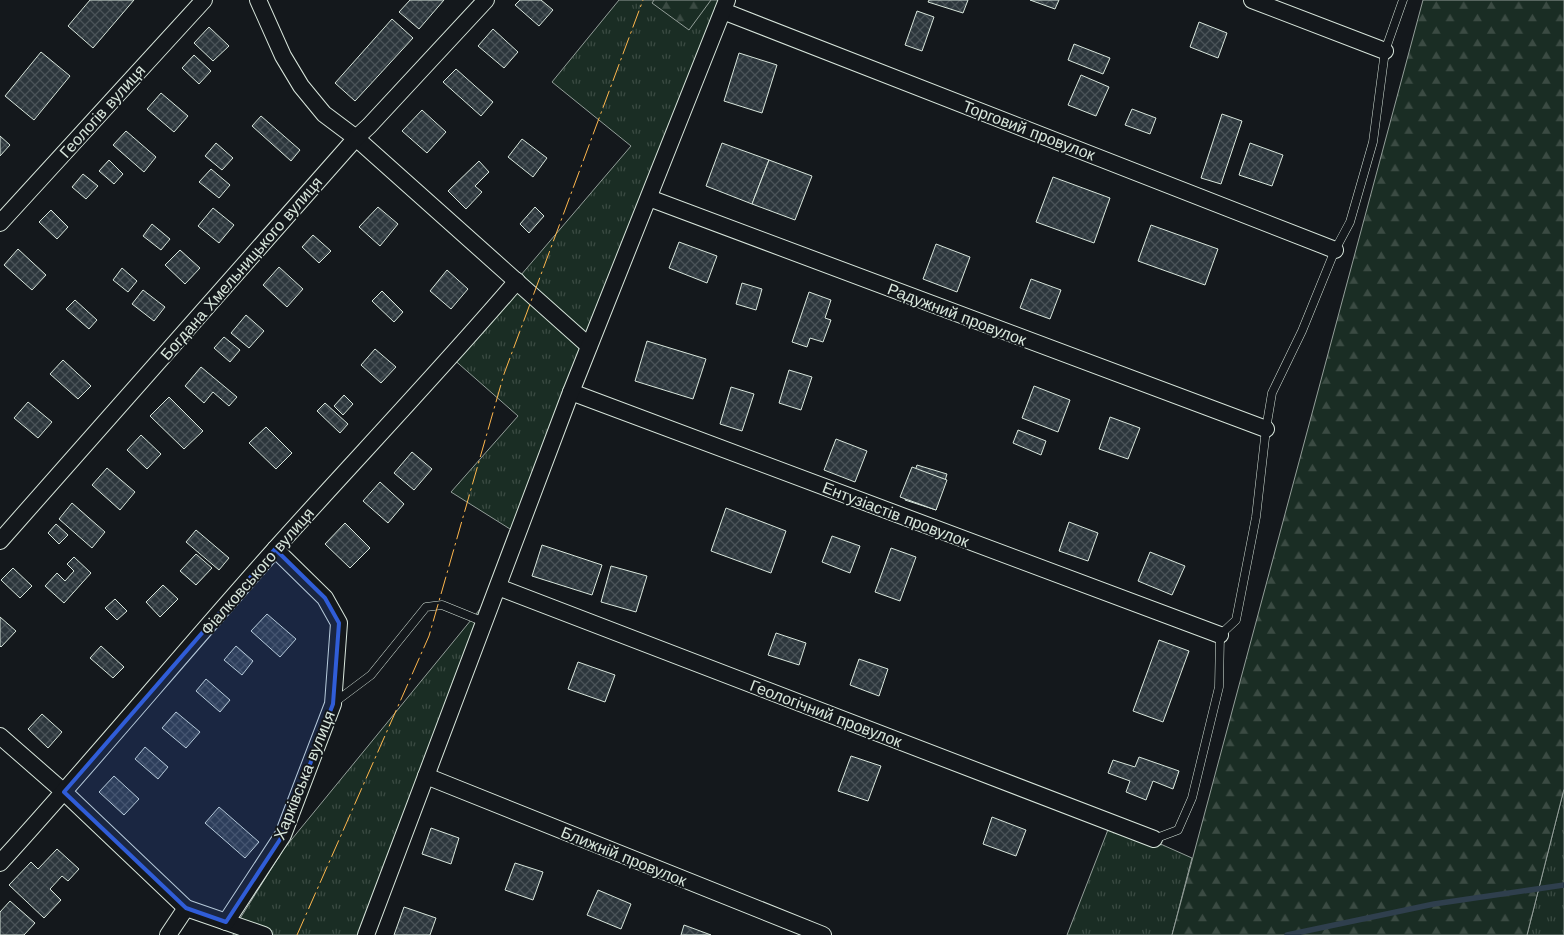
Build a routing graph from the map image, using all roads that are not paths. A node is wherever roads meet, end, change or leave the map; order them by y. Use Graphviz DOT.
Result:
graph roads {
  1 [pos="204,0"];
  2 [pos="258,0"];
  3 [pos="486,0"];
  4 [pos="1252,0"];
  5 [pos="1403,0"];
  6 [pos="725,5"];
  7 [pos="1385,51"];
  8 [pos="356,138"];
  9 [pos="649,198"];
  10 [pos="0,223"];
  11 [pos="1335,250"];
  12 [pos="517,281"];
  13 [pos="589,346"];
  14 [pos="571,392"];
  15 [pos="1266,430"];
  16 [pos="0,541"];
  17 [pos="275,549"];
  18 [pos="498,587"];
  19 [pos="484,622"];
  20 [pos="1220,635"];
  21 [pos="333,704"];
  22 [pos="0,736"];
  23 [pos="426,776"];
  24 [pos="64,792"];
  25 [pos="1154,839"];
  26 [pos="0,863"];
  27 [pos="186,908"];
  28 [pos="232,927"];
  29 [pos="168,935"];
  30 [pos="264,935"];
  31 [pos="366,935"];
  32 [pos="822,935"];
  1 -- 10 [label="street, Геологів вулиця"];
  2 -- 8 [label="street"];
  3 -- 8 [label="street, Богдана Хмельницького вулиця"];
  4 -- 7 [label="street"];
  5 -- 7 [label="lane"];
  6 -- 9 [label="street"];
  6 -- 11 [label="street, Торговий провулок"];
  7 -- 11 [label="lane"];
  8 -- 12 [label="street"];
  8 -- 16 [label="street, Богдана Хмельницького вулиця"];
  9 -- 13 [label="street"];
  9 -- 15 [label="street, Радужний провулок"];
  11 -- 15 [label="lane"];
  12 -- 13 [label="street"];
  12 -- 17 [label="street, Фіалковського вулиця"];
  13 -- 14 [label="street"];
  14 -- 18 [label="street"];
  14 -- 20 [label="street, Ентузіастів провулок"];
  15 -- 20 [label="lane"];
  17 -- 21 [label="street, Харківська вулиця"];
  17 -- 24 [label="street, Фіалковського вулиця"];
  18 -- 19 [label="street"];
  18 -- 25 [label="street, Геологічний провулок"];
  19 -- 21 [label="lane"];
  19 -- 23 [label="street"];
  20 -- 25 [label="lane"];
  21 -- 28 [label="street, Харківська вулиця"];
  22 -- 24 [label="street"];
  23 -- 31 [label="street"];
  23 -- 32 [label="street, Ближній провулок"];
  24 -- 26 [label="street, Фіалковського вулиця"];
  24 -- 27 [label="street"];
  27 -- 28 [label="street"];
  27 -- 29 [label="street"];
  28 -- 30 [label="street"];
}
